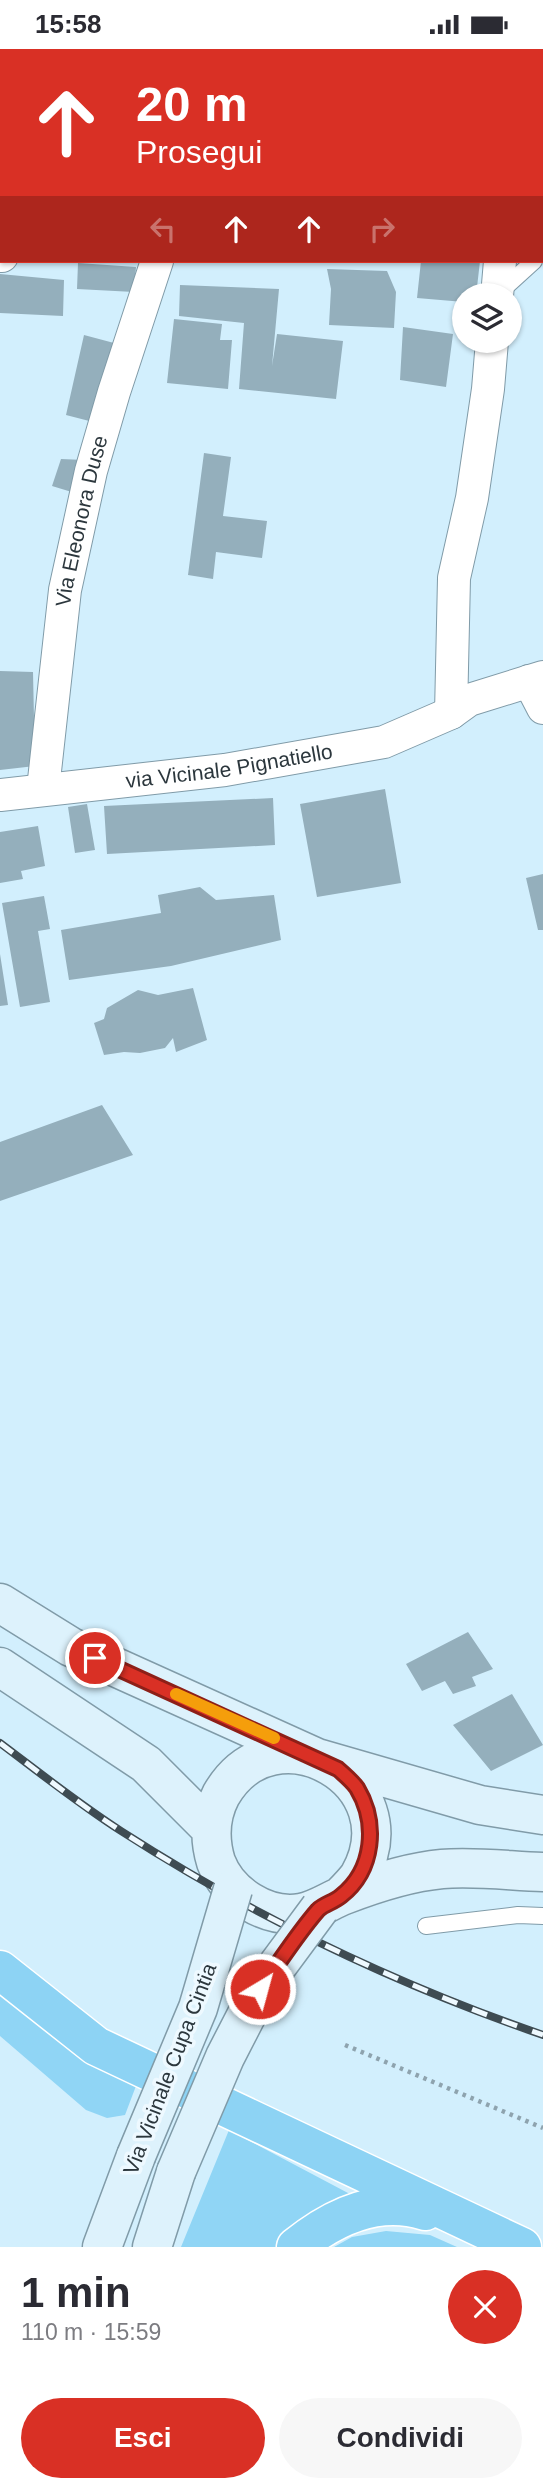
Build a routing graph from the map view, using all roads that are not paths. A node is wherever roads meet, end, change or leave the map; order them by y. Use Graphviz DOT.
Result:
graph roads {
  1 [pos="156,263"];
  2 [pos="500,263"];
  3 [pos="532,263"];
  4 [pos="498,283"];
  5 [pos="510,283"];
  6 [pos="491,353"];
  7 [pos="538,689"];
  8 [pos="452,713"];
  9 [pos="43,789"];
  10 [pos="0,795"];
  11 [pos="0,1603"];
  12 [pos="0,1667"];
  13 [pos="317,1758"];
  14 [pos="543,1815"];
  15 [pos="211,1829"];
  16 [pos="543,1872"];
  17 [pos="233,1889"];
  18 [pos="331,1902"];
  19 [pos="543,1916"];
  20 [pos="426,1926"];
  21 [pos="0,1971"];
  22 [pos="480,2229"];
  23 [pos="102,2247"];
  24 [pos="152,2247"];
  25 [pos="296,2247"];
  26 [pos="522,2247"];
  1 -- 9 [label="street, Via Eleonora Duse"];
  2 -- 4 [label="street"];
  3 -- 5 [label="lane"];
  6 -- 8 [label="street"];
  7 -- 8 [label="street, via Vicinale Pignatiello"];
  8 -- 9 [label="street, via Vicinale Pignatiello"];
  9 -- 10 [label="street, via Vicinale Pignatiello"];
  11 -- 13 [label="main road"];
  12 -- 15 [label="main road"];
  13 -- 14 [label="main road"];
  13 -- 15 [label="main road"];
  13 -- 18 [label="main road"];
  15 -- 17 [label="main road"];
  16 -- 18 [label="main road"];
  17 -- 18 [label="main road"];
  17 -- 23 [label="main road, Via Vicinale Cupa Cintia, bridge"];
  18 -- 24 [label="main road, Via Vicinale Cupa Cintia, bridge"];
  19 -- 20 [label="lane"];
  21 -- 22 [label="highway"];
  22 -- 25 [label="highway"];
  22 -- 26 [label="highway"];
}
